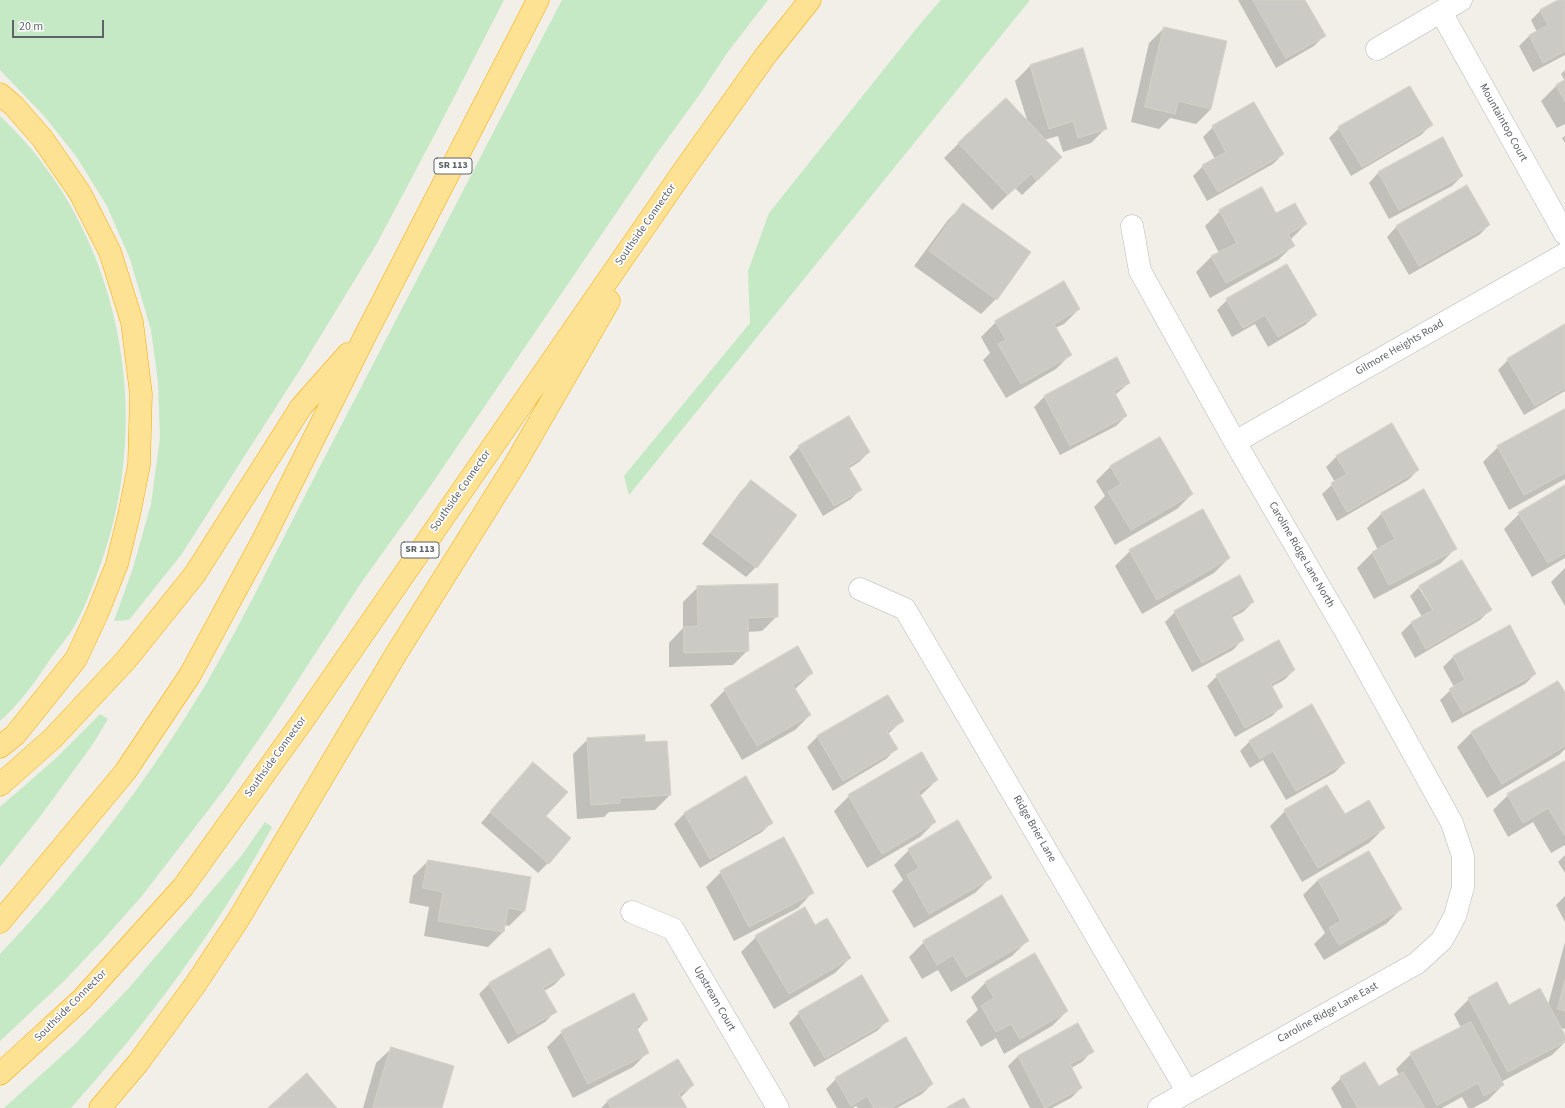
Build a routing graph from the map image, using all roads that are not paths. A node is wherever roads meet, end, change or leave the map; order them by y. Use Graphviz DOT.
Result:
graph roads {
  1 [pos="538,0"];
  2 [pos="810,0"];
  3 [pos="1461,0"];
  4 [pos="1440,12"];
  5 [pos="1377,48"];
  6 [pos="0,94"];
  7 [pos="684,170"];
  8 [pos="1132,226"];
  9 [pos="1565,234"];
  10 [pos="1565,254"];
  11 [pos="367,332"];
  12 [pos="1235,442"];
  13 [pos="860,589"];
  14 [pos="0,747"];
  15 [pos="0,785"];
  16 [pos="1463,887"];
  17 [pos="632,912"];
  18 [pos="0,922"];
  19 [pos="0,1074"];
  20 [pos="1187,1091"];
  21 [pos="100,1108"];
  22 [pos="778,1108"];
  23 [pos="1159,1108"];
  1 -- 11 [label="highway, SR 113"];
  2 -- 7 [label="highway, Southside Connector / SR 113"];
  3 -- 4 [label="street"];
  4 -- 5 [label="street"];
  4 -- 9 [label="street, Mountaintop Court"];
  6 -- 14 [label="highway"];
  7 -- 19 [label="highway, Southside Connector / SR 113"];
  7 -- 21 [label="highway"];
  8 -- 12 [label="street, Caroline Ridge Lane North"];
  10 -- 12 [label="street, Gilmore Heights Road"];
  11 -- 15 [label="highway"];
  11 -- 18 [label="highway, SR 113"];
  12 -- 16 [label="street, Caroline Ridge Lane North"];
  13 -- 20 [label="street, Ridge Brier Lane"];
  16 -- 20 [label="street, Caroline Ridge Lane East"];
  17 -- 22 [label="street, Upstream Court"];
  20 -- 23 [label="street, Caroline Ridge Lane East"];
}
